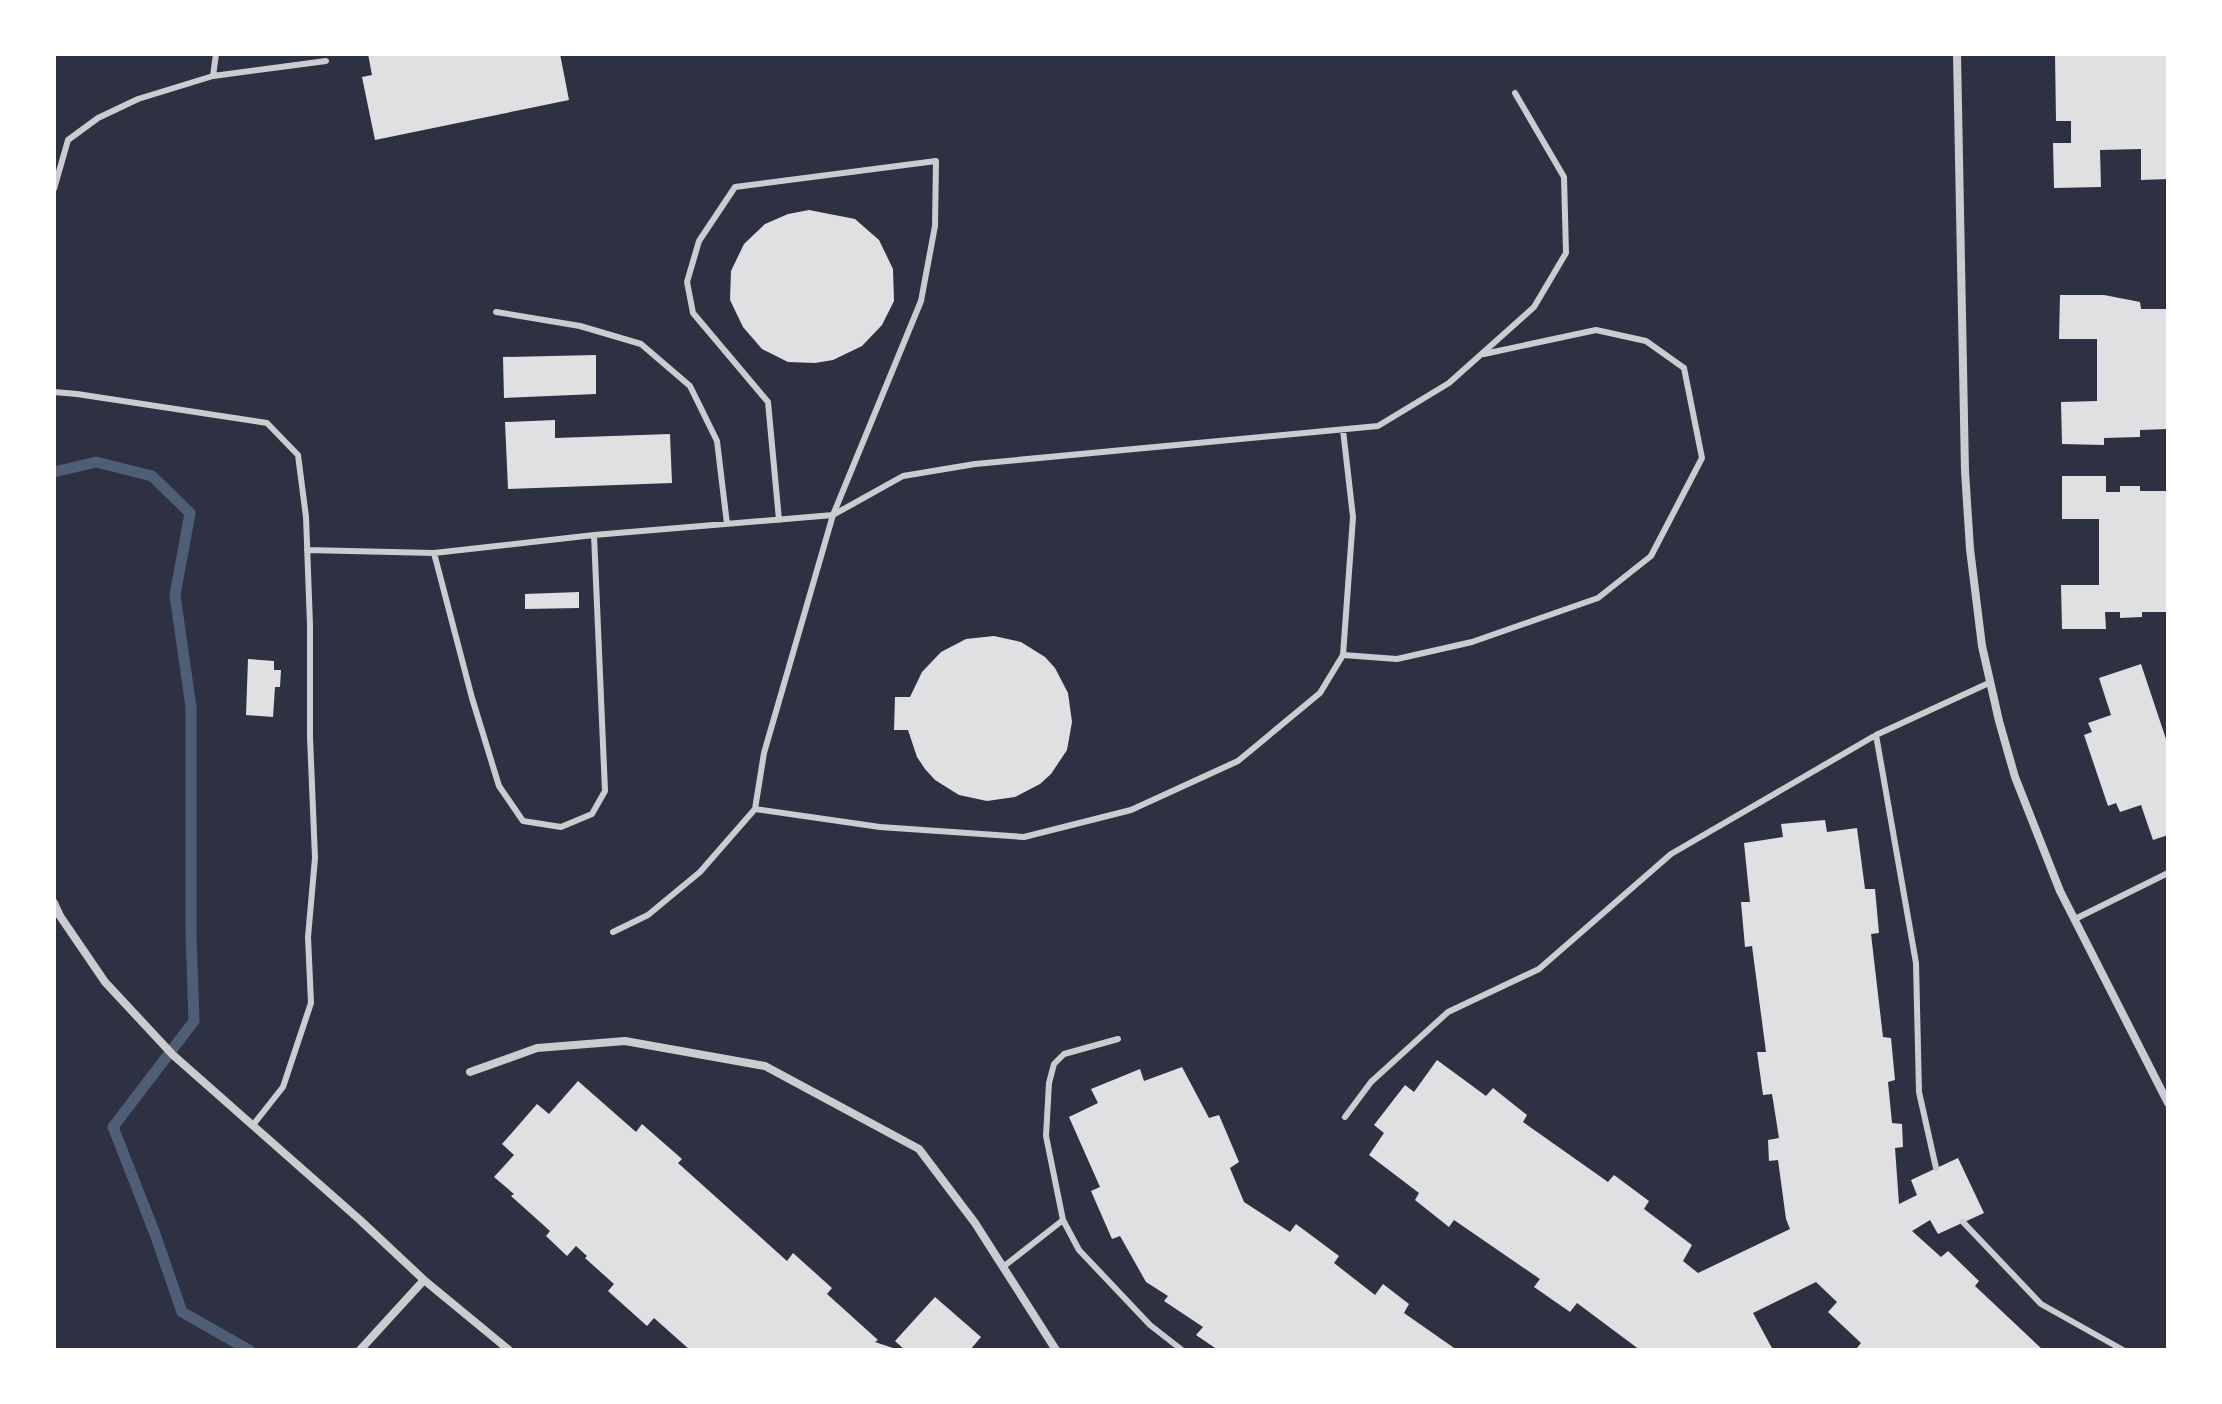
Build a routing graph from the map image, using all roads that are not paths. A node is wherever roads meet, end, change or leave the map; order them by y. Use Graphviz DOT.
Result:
graph roads {
  1 [pos="216,54"];
  2 [pos="1957,54"];
  3 [pos="326,61"];
  4 [pos="213,76"];
  5 [pos="1515,93"];
  6 [pos="54,189"];
  7 [pos="496,312"];
  8 [pos="1480,355"];
  9 [pos="54,392"];
  10 [pos="1343,430"];
  11 [pos="833,515"];
  12 [pos="779,520"];
  13 [pos="727,524"];
  14 [pos="594,535"];
  15 [pos="307,550"];
  16 [pos="434,553"];
  17 [pos="1343,655"];
  18 [pos="1991,682"];
  19 [pos="1876,735"];
  20 [pos="755,809"];
  21 [pos="2168,873"];
  22 [pos="54,903"];
  23 [pos="2075,919"];
  24 [pos="613,932"];
  25 [pos="1118,1039"];
  26 [pos="470,1072"];
  27 [pos="2168,1103"];
  28 [pos="1345,1117"];
  29 [pos="253,1125"];
  30 [pos="1936,1168"];
  31 [pos="1063,1220"];
  32 [pos="1963,1222"];
  33 [pos="1003,1267"];
  34 [pos="424,1280"];
  35 [pos="360,1350"];
  36 [pos="509,1350"];
  37 [pos="1056,1350"];
  38 [pos="1182,1350"];
  39 [pos="2123,1350"];
  1 -- 4 [label="lane"];
  2 -- 18 [label="street"];
  3 -- 4 [label="lane"];
  4 -- 6 [label="lane"];
  5 -- 8 [label="lane"];
  7 -- 13 [label="lane"];
  8 -- 10 [label="lane"];
  8 -- 17 [label="lane"];
  9 -- 15 [label="lane"];
  10 -- 11 [label="lane"];
  10 -- 17 [label="lane"];
  11 -- 12 [label="lane"];
  11 -- 12 [label="lane"];
  11 -- 20 [label="lane"];
  12 -- 13 [label="lane"];
  13 -- 14 [label="lane"];
  14 -- 16 [label="lane"];
  14 -- 16 [label="lane"];
  15 -- 16 [label="lane"];
  15 -- 29 [label="lane"];
  17 -- 20 [label="lane"];
  18 -- 19 [label="lane"];
  18 -- 23 [label="street"];
  19 -- 28 [label="lane"];
  19 -- 30 [label="lane"];
  20 -- 24 [label="lane"];
  21 -- 23 [label="lane"];
  22 -- 29 [label="street"];
  23 -- 27 [label="street"];
  25 -- 31 [label="lane"];
  26 -- 33 [label="street"];
  29 -- 34 [label="street"];
  31 -- 33 [label="lane"];
  31 -- 38 [label="lane"];
  32 -- 39 [label="lane"];
  33 -- 37 [label="street"];
  34 -- 35 [label="street"];
  34 -- 36 [label="street"];
}
